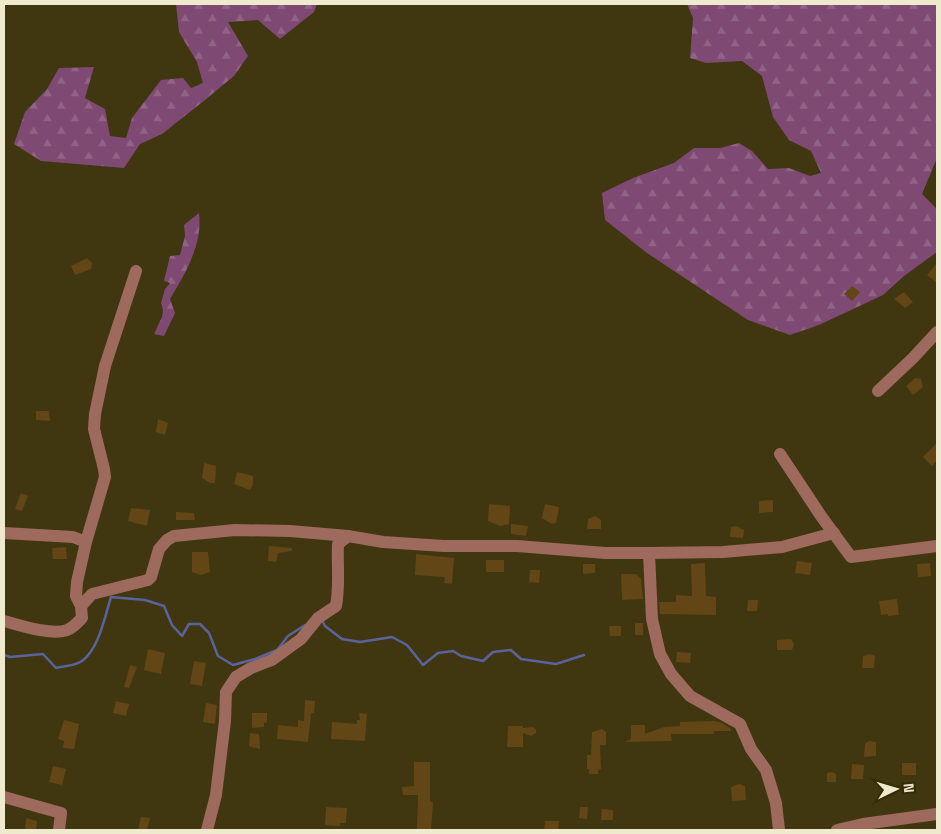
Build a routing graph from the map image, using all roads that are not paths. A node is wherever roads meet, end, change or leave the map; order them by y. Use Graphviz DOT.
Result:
graph roads {
  1 [pos="136,271"];
  2 [pos="937,332"];
  3 [pos="878,391"];
  4 [pos="780,454"];
  5 [pos="4,533"];
  6 [pos="834,533"];
  7 [pos="348,536"];
  8 [pos="86,542"];
  9 [pos="937,546"];
  10 [pos="649,553"];
  11 [pos="81,606"];
  12 [pos="4,621"];
  13 [pos="4,797"];
  14 [pos="937,814"];
  15 [pos="59,830"];
  16 [pos="207,830"];
  17 [pos="778,830"];
  18 [pos="837,830"];
  1 -- 8 [label="street"];
  2 -- 3 [label="street"];
  4 -- 6 [label="street"];
  5 -- 8 [label="street"];
  6 -- 9 [label="street"];
  6 -- 10 [label="street"];
  7 -- 10 [label="street"];
  7 -- 11 [label="street"];
  7 -- 16 [label="street"];
  8 -- 11 [label="street"];
  10 -- 17 [label="street"];
  11 -- 12 [label="street"];
  13 -- 15 [label="street"];
  14 -- 18 [label="street"];
}
